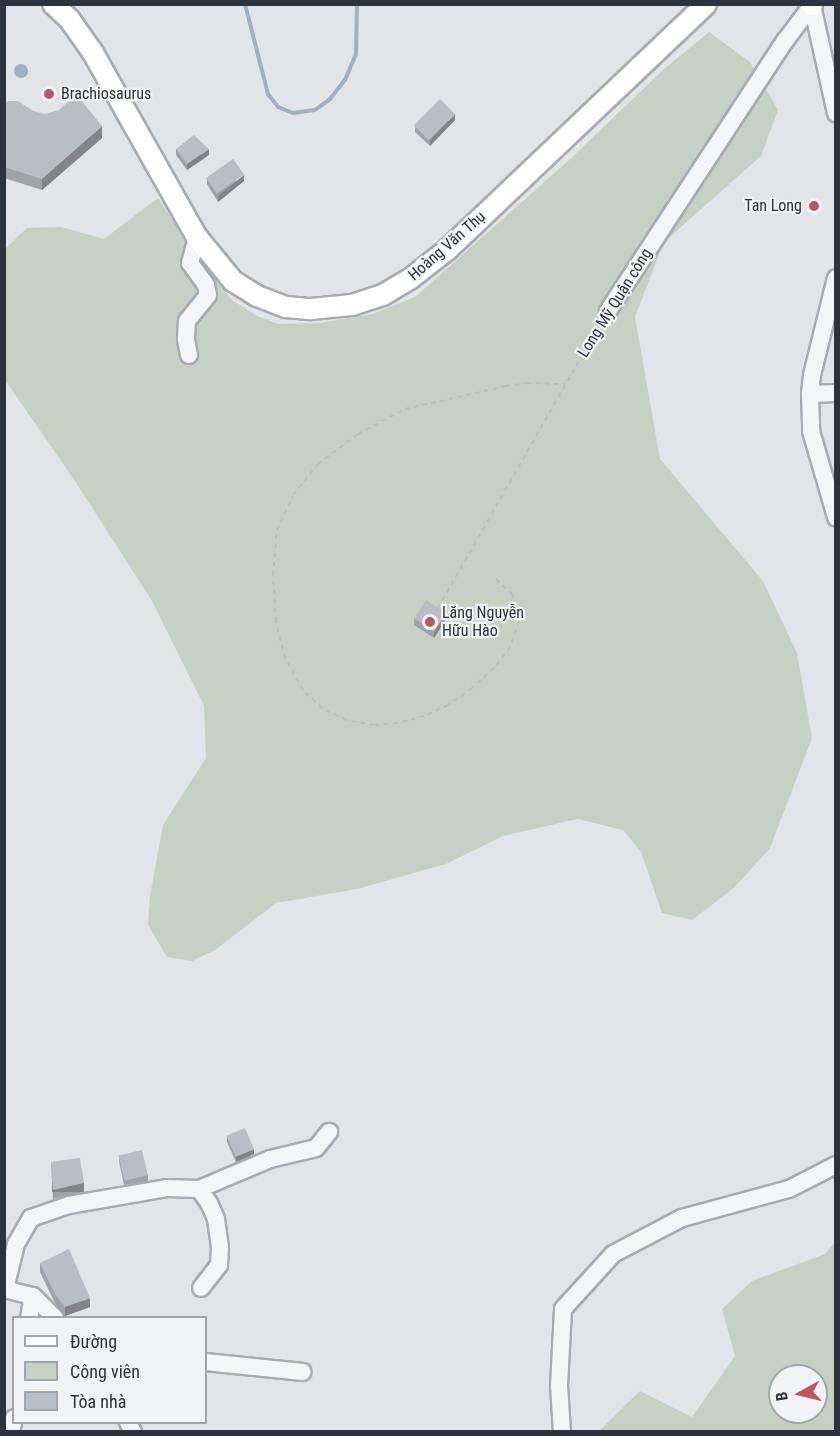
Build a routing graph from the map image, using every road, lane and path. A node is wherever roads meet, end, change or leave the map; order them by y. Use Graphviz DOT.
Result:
graph roads {
  1 [pos="53,4"];
  2 [pos="706,4"];
  3 [pos="812,5"];
  4 [pos="835,112"];
  5 [pos="197,237"];
  6 [pos="835,283"];
  7 [pos="608,311"];
  8 [pos="189,355"];
  9 [pos="565,384"];
  10 [pos="836,393"];
  11 [pos="810,394"];
  12 [pos="834,507"];
  13 [pos="496,579"];
  14 [pos="435,612"];
  15 [pos="329,1132"];
  16 [pos="836,1165"];
  17 [pos="199,1189"];
  18 [pos="201,1288"];
  19 [pos="5,1289"];
  20 [pos="33,1296"];
  21 [pos="29,1316"];
  22 [pos="54,1316"];
  23 [pos="207,1362"];
  24 [pos="303,1372"];
  25 [pos="562,1431"];
  1 -- 5 [label="main road, Hoàng Văn Thụ"];
  2 -- 5 [label="main road, Hoàng Văn Thụ"];
  3 -- 4 [label="street"];
  3 -- 7 [label="street, Long Mỹ Quận công"];
  5 -- 8 [label="street"];
  6 -- 11 [label="street"];
  7 -- 9 [label="path, Long Mỹ Quận công"];
  9 -- 13 [label="path"];
  9 -- 14 [label="path, Long Mỹ Quận công"];
  10 -- 11 [label="street"];
  11 -- 12 [label="street"];
  15 -- 17 [label="street"];
  16 -- 25 [label="street"];
  17 -- 18 [label="street"];
  17 -- 19 [label="street"];
  19 -- 20 [label="street"];
  20 -- 21 [label="street"];
  20 -- 22 [label="street"];
  23 -- 24 [label="street"];
}
